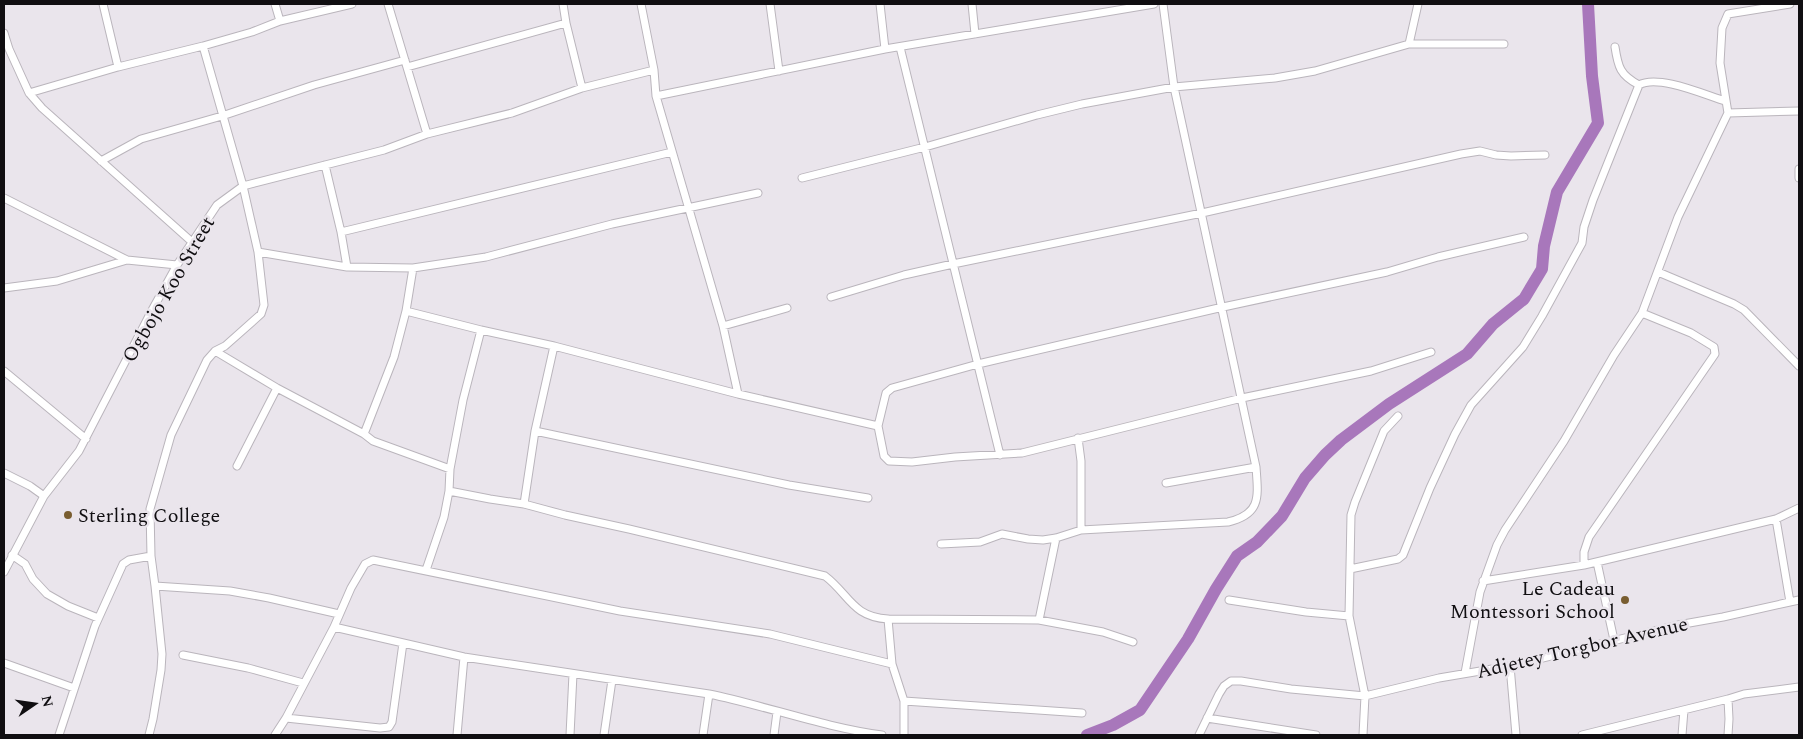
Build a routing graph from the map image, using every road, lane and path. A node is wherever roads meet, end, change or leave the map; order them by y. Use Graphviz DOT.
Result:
graph roads {
  1 [pos="102,4"];
  2 [pos="275,4"];
  3 [pos="350,4"];
  4 [pos="388,4"];
  5 [pos="563,4"];
  6 [pos="641,4"];
  7 [pos="770,4"];
  8 [pos="880,4"];
  9 [pos="972,4"];
  10 [pos="1154,4"];
  11 [pos="1163,4"];
  12 [pos="1418,4"];
  13 [pos="1790,4"];
  14 [pos="280,21"];
  15 [pos="566,24"];
  16 [pos="4,32"];
  17 [pos="976,34"];
  18 [pos="1409,44"];
  19 [pos="1504,44"];
  20 [pos="203,46"];
  21 [pos="900,47"];
  22 [pos="1615,47"];
  23 [pos="885,49"];
  24 [pos="406,63"];
  25 [pos="118,68"];
  26 [pos="654,70"];
  27 [pos="779,71"];
  28 [pos="1639,85"];
  29 [pos="1174,87"];
  30 [pos="582,88"];
  31 [pos="29,93"];
  32 [pos="656,96"];
  33 [pos="1725,101"];
  34 [pos="1799,111"];
  35 [pos="1728,113"];
  36 [pos="222,116"];
  37 [pos="426,134"];
  38 [pos="925,148"];
  39 [pos="672,152"];
  40 [pos="1545,155"];
  41 [pos="101,161"];
  42 [pos="325,165"];
  43 [pos="1799,169"];
  44 [pos="802,178"];
  45 [pos="1799,178"];
  46 [pos="243,186"];
  47 [pos="758,193"];
  48 [pos="4,198"];
  49 [pos="689,208"];
  50 [pos="1202,213"];
  51 [pos="341,232"];
  52 [pos="1524,238"];
  53 [pos="192,242"];
  54 [pos="258,252"];
  55 [pos="127,260"];
  56 [pos="953,264"];
  57 [pos="177,265"];
  58 [pos="347,268"];
  59 [pos="413,268"];
  60 [pos="1658,272"];
  61 [pos="4,288"];
  62 [pos="831,297"];
  63 [pos="1223,307"];
  64 [pos="787,308"];
  65 [pos="406,312"];
  66 [pos="1642,313"];
  67 [pos="722,326"];
  68 [pos="481,330"];
  69 [pos="554,346"];
  70 [pos="215,351"];
  71 [pos="1431,352"];
  72 [pos="978,364"];
  73 [pos="1799,366"];
  74 [pos="4,371"];
  75 [pos="277,388"];
  76 [pos="738,394"];
  77 [pos="1242,398"];
  78 [pos="1398,416"];
  79 [pos="878,426"];
  80 [pos="535,431"];
  81 [pos="364,434"];
  82 [pos="1078,438"];
  83 [pos="86,439"];
  84 [pos="1000,456"];
  85 [pos="237,466"];
  86 [pos="1256,467"];
  87 [pos="450,469"];
  88 [pos="4,473"];
  89 [pos="1166,482"];
  90 [pos="449,491"];
  91 [pos="44,496"];
  92 [pos="868,498"];
  93 [pos="524,504"];
  94 [pos="1799,508"];
  95 [pos="1776,519"];
  96 [pos="1081,530"];
  97 [pos="1056,538"];
  98 [pos="941,544"];
  99 [pos="151,556"];
  100 [pos="8,559"];
  101 [pos="1597,562"];
  102 [pos="1584,565"];
  103 [pos="1350,569"];
  104 [pos="426,570"];
  105 [pos="4,572"];
  106 [pos="1484,581"];
  107 [pos="155,586"];
  108 [pos="1229,600"];
  109 [pos="1799,600"];
  110 [pos="1790,602"];
  111 [pos="339,614"];
  112 [pos="1349,616"];
  113 [pos="98,618"];
  114 [pos="888,619"];
  115 [pos="1039,620"];
  116 [pos="334,627"];
  117 [pos="1614,640"];
  118 [pos="1134,642"];
  119 [pos="402,643"];
  120 [pos="182,655"];
  121 [pos="464,657"];
  122 [pos="4,663"];
  123 [pos="892,664"];
  124 [pos="1510,666"];
  125 [pos="1465,673"];
  126 [pos="573,674"];
  127 [pos="612,680"];
  128 [pos="303,683"];
  129 [pos="1799,687"];
  130 [pos="74,688"];
  131 [pos="710,694"];
  132 [pos="1365,696"];
  133 [pos="1728,699"];
  134 [pos="904,701"];
  135 [pos="1684,710"];
  136 [pos="777,712"];
  137 [pos="1082,712"];
  138 [pos="286,718"];
  139 [pos="1207,718"];
  140 [pos="844,732"];
  141 [pos="59,735"];
  142 [pos="149,735"];
  143 [pos="275,735"];
  144 [pos="457,735"];
  145 [pos="570,735"];
  146 [pos="604,735"];
  147 [pos="703,735"];
  148 [pos="774,735"];
  149 [pos="882,735"];
  150 [pos="904,735"];
  151 [pos="1199,735"];
  152 [pos="1316,735"];
  153 [pos="1362,735"];
  154 [pos="1516,735"];
  155 [pos="1582,735"];
  156 [pos="1682,735"];
  157 [pos="1728,735"];
  1 -- 25 [label="street"];
  2 -- 14 [label="street"];
  3 -- 14 [label="street"];
  4 -- 24 [label="street"];
  5 -- 15 [label="street"];
  6 -- 26 [label="street"];
  7 -- 27 [label="street"];
  8 -- 23 [label="street"];
  9 -- 17 [label="street"];
  10 -- 17 [label="street"];
  11 -- 29 [label="street"];
  12 -- 18 [label="street"];
  13 -- 33 [label="street"];
  14 -- 20 [label="street"];
  15 -- 24 [label="street"];
  15 -- 30 [label="street"];
  16 -- 31 [label="street"];
  17 -- 21 [label="street"];
  18 -- 19 [label="street"];
  18 -- 29 [label="street"];
  20 -- 25 [label="street"];
  20 -- 36 [label="street"];
  21 -- 23 [label="street"];
  21 -- 38 [label="street"];
  22 -- 28 [label="street"];
  23 -- 27 [label="street"];
  24 -- 36 [label="street"];
  24 -- 37 [label="street"];
  25 -- 31 [label="street"];
  26 -- 30 [label="street"];
  26 -- 32 [label="street"];
  27 -- 32 [label="street"];
  28 -- 33 [label="street"];
  28 -- 103 [label="street"];
  29 -- 38 [label="street"];
  29 -- 50 [label="street"];
  30 -- 37 [label="street"];
  31 -- 41 [label="street"];
  32 -- 39 [label="street"];
  33 -- 35 [label="street"];
  34 -- 35 [label="street"];
  35 -- 60 [label="street"];
  36 -- 41 [label="street"];
  36 -- 46 [label="street"];
  37 -- 42 [label="street"];
  38 -- 44 [label="street"];
  38 -- 56 [label="street"];
  39 -- 49 [label="street"];
  39 -- 51 [label="street"];
  40 -- 50 [label="street"];
  41 -- 53 [label="street"];
  42 -- 46 [label="street"];
  42 -- 51 [label="street"];
  43 -- 45 [label="street"];
  46 -- 53 [label="street, Ogbojo Koo Street"];
  46 -- 54 [label="street"];
  47 -- 49 [label="street"];
  48 -- 55 [label="street"];
  49 -- 59 [label="street"];
  49 -- 67 [label="street"];
  50 -- 56 [label="street"];
  50 -- 63 [label="street"];
  51 -- 58 [label="street"];
  52 -- 63 [label="street"];
  53 -- 57 [label="street, Ogbojo Koo Street"];
  54 -- 58 [label="street"];
  54 -- 70 [label="street"];
  55 -- 57 [label="street"];
  55 -- 61 [label="street"];
  56 -- 62 [label="street"];
  56 -- 72 [label="street"];
  57 -- 83 [label="street, Ogbojo Koo Street"];
  58 -- 59 [label="street"];
  59 -- 65 [label="street"];
  60 -- 66 [label="street"];
  60 -- 73 [label="street"];
  63 -- 72 [label="street"];
  63 -- 77 [label="street"];
  64 -- 67 [label="street"];
  65 -- 68 [label="street"];
  65 -- 81 [label="street"];
  66 -- 102 [label="street"];
  66 -- 106 [label="street"];
  67 -- 76 [label="street"];
  68 -- 69 [label="street"];
  68 -- 87 [label="street"];
  69 -- 76 [label="street"];
  69 -- 80 [label="street"];
  70 -- 75 [label="street"];
  70 -- 99 [label="street"];
  71 -- 77 [label="street"];
  72 -- 79 [label="street"];
  72 -- 84 [label="street"];
  74 -- 83 [label="street"];
  75 -- 81 [label="street"];
  75 -- 85 [label="street"];
  76 -- 79 [label="street"];
  77 -- 82 [label="street"];
  77 -- 86 [label="street"];
  78 -- 103 [label="street"];
  79 -- 84 [label="street"];
  80 -- 92 [label="street"];
  80 -- 93 [label="street"];
  81 -- 87 [label="street"];
  82 -- 84 [label="street"];
  82 -- 96 [label="street"];
  83 -- 91 [label="street, Ogbojo Koo Street"];
  86 -- 89 [label="street"];
  86 -- 96 [label="street"];
  87 -- 90 [label="street"];
  88 -- 91 [label="street"];
  90 -- 93 [label="street"];
  90 -- 104 [label="street"];
  91 -- 100 [label="street, Ogbojo Koo Street"];
  93 -- 114 [label="street"];
  94 -- 95 [label="street"];
  95 -- 101 [label="street"];
  95 -- 110 [label="street"];
  96 -- 97 [label="street"];
  97 -- 98 [label="street"];
  97 -- 115 [label="street"];
  99 -- 107 [label="street"];
  99 -- 113 [label="street"];
  100 -- 105 [label="street, Ogbojo Koo Street"];
  100 -- 113 [label="street"];
  101 -- 102 [label="street"];
  101 -- 117 [label="street"];
  102 -- 106 [label="street"];
  103 -- 112 [label="street"];
  104 -- 111 [label="street"];
  104 -- 123 [label="street"];
  106 -- 125 [label="street"];
  107 -- 111 [label="street"];
  107 -- 142 [label="street"];
  108 -- 112 [label="street"];
  109 -- 110 [label="street, Adjetey Torgbor Avenue"];
  110 -- 117 [label="street, Adjetey Torgbor Avenue"];
  111 -- 116 [label="street"];
  112 -- 132 [label="street"];
  113 -- 130 [label="street"];
  114 -- 115 [label="street"];
  114 -- 123 [label="street"];
  115 -- 118 [label="street"];
  116 -- 119 [label="street"];
  116 -- 128 [label="street"];
  117 -- 124 [label="street, Adjetey Torgbor Avenue"];
  119 -- 121 [label="street"];
  119 -- 138 [label="street"];
  120 -- 128 [label="street"];
  121 -- 126 [label="street"];
  121 -- 144 [label="street"];
  122 -- 130 [label="street"];
  123 -- 134 [label="street"];
  124 -- 125 [label="street, Adjetey Torgbor Avenue"];
  124 -- 154 [label="street"];
  125 -- 132 [label="street, Adjetey Torgbor Avenue"];
  126 -- 127 [label="street"];
  126 -- 145 [label="street"];
  127 -- 131 [label="street"];
  127 -- 146 [label="street"];
  128 -- 138 [label="street"];
  129 -- 133 [label="street"];
  130 -- 141 [label="street"];
  131 -- 136 [label="street"];
  131 -- 147 [label="street"];
  132 -- 139 [label="street, Adjetey Torgbor Avenue"];
  132 -- 153 [label="street"];
  133 -- 135 [label="street"];
  133 -- 157 [label="street"];
  134 -- 137 [label="street"];
  134 -- 150 [label="street"];
  135 -- 155 [label="street"];
  135 -- 156 [label="street"];
  136 -- 140 [label="street"];
  136 -- 148 [label="street"];
  138 -- 143 [label="street"];
  139 -- 151 [label="street"];
  139 -- 152 [label="street"];
  140 -- 149 [label="street"];
}
